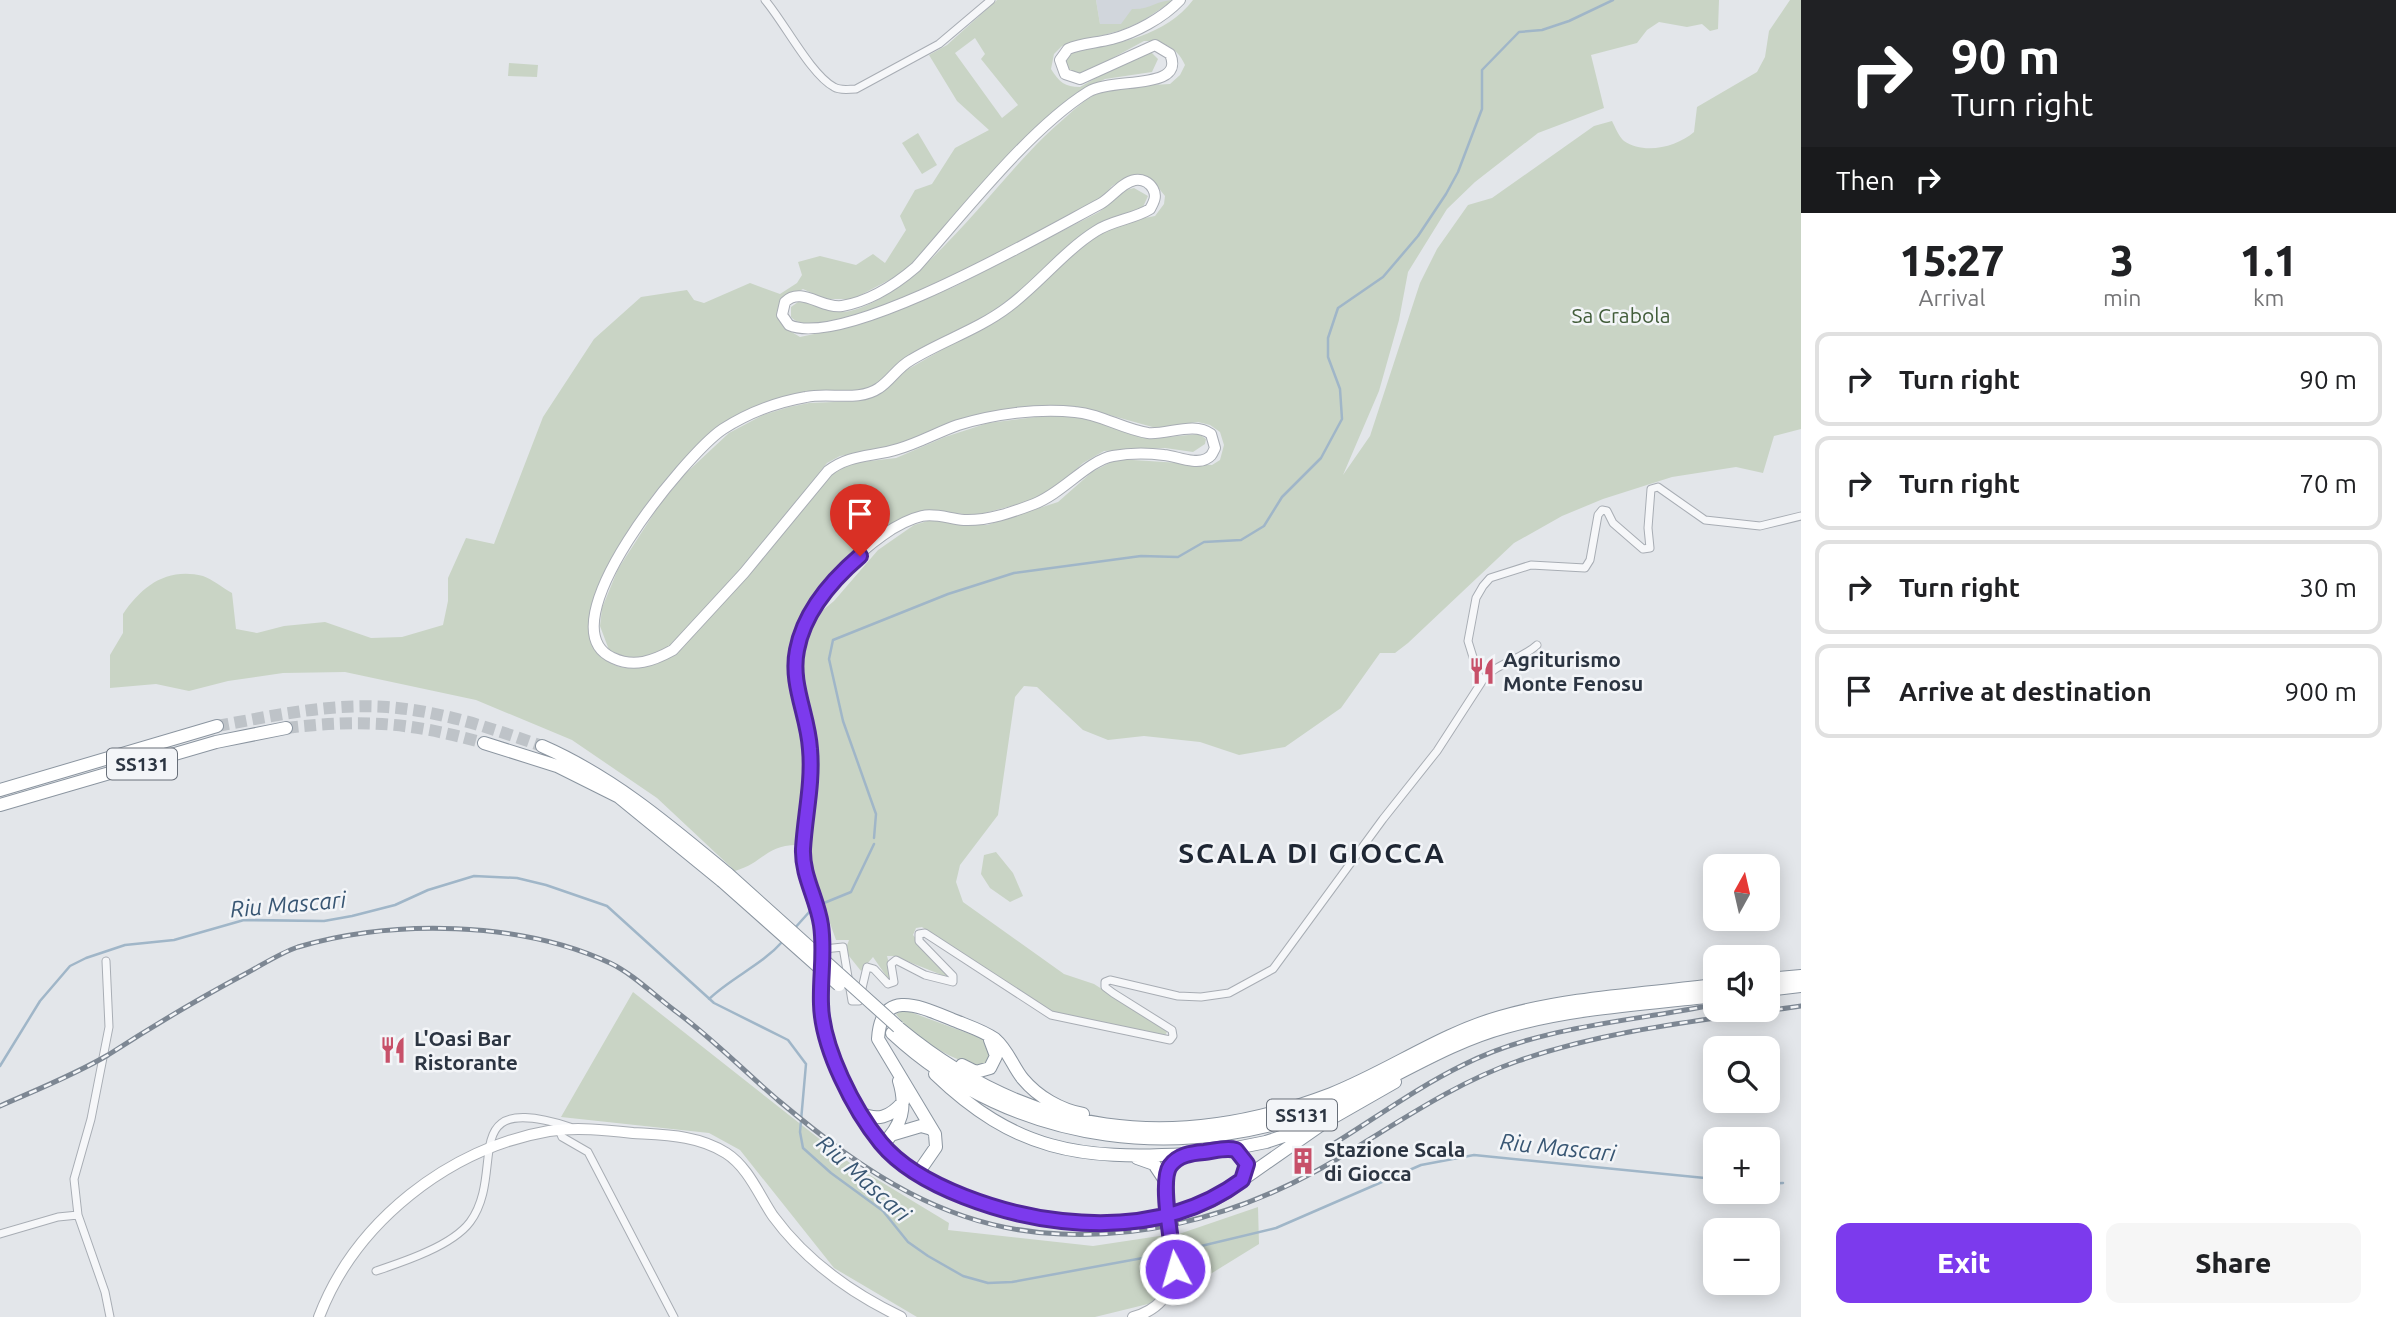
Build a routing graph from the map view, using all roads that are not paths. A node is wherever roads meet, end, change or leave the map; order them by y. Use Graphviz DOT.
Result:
graph roads {
  1 [pos="765,0"];
  2 [pos="991,0"];
  3 [pos="1180,0"];
  4 [pos="1801,516"];
  5 [pos="1537,645"];
  6 [pos="1481,683"];
  7 [pos="217,726"];
  8 [pos="286,728"];
  9 [pos="484,743"];
  10 [pos="542,747"];
  11 [pos="0,790"];
  12 [pos="0,805"];
  13 [pos="725,877"];
  14 [pos="824,949"];
  15 [pos="106,961"];
  16 [pos="1801,976"];
  17 [pos="1780,978"];
  18 [pos="1703,986"];
  19 [pos="1801,986"];
  20 [pos="1780,989"];
  21 [pos="1703,997"];
  22 [pos="897,1032"];
  23 [pos="986,1034"];
  24 [pos="1418,1063"];
  25 [pos="896,1070"];
  26 [pos="904,1102"];
  27 [pos="859,1113"];
  28 [pos="1325,1122"];
  29 [pos="574,1128"];
  30 [pos="932,1129"];
  31 [pos="1134,1129"];
  32 [pos="559,1130"];
  33 [pos="894,1134"];
  34 [pos="882,1145"];
  35 [pos="1231,1149"];
  36 [pos="487,1150"];
  37 [pos="1187,1154"];
  38 [pos="1126,1156"];
  39 [pos="918,1173"];
  40 [pos="1242,1180"];
  41 [pos="1166,1182"];
  42 [pos="78,1215"];
  43 [pos="0,1234"];
  44 [pos="376,1271"];
  45 [pos="110,1317"];
  46 [pos="319,1317"];
  47 [pos="674,1317"];
  48 [pos="901,1317"];
  49 [pos="1133,1317"];
  1 -- 2 [label="street"];
  3 -- 14 [label="main road"];
  4 -- 6 [label="street"];
  5 -- 6 [label="street"];
  6 -- 14 [label="street"];
  7 -- 11 [label="highway, SS131"];
  8 -- 12 [label="highway, SS131"];
  9 -- 13 [label="highway, SS131"];
  10 -- 13 [label="highway, SS131"];
  13 -- 22 [label="highway, SS131, bridge"];
  14 -- 27 [label="main road"];
  15 -- 42 [label="street"];
  16 -- 17 [label="highway"];
  18 -- 31 [label="highway, SS131"];
  19 -- 20 [label="highway"];
  21 -- 24 [label="highway, SS131"];
  22 -- 23 [label="highway"];
  22 -- 24 [label="highway, SS131"];
  22 -- 31 [label="highway, SS131"];
  22 -- 38 [label="highway"];
  23 -- 25 [label="highway"];
  23 -- 31 [label="highway"];
  24 -- 28 [label="highway"];
  25 -- 26 [label="highway"];
  25 -- 30 [label="highway"];
  26 -- 27 [label="highway"];
  26 -- 33 [label="highway"];
  27 -- 34 [label="main road"];
  28 -- 35 [label="highway"];
  28 -- 40 [label="highway"];
  29 -- 32 [label="main road"];
  29 -- 36 [label="street"];
  29 -- 48 [label="main road"];
  30 -- 33 [label="highway"];
  30 -- 39 [label="highway"];
  32 -- 36 [label="main road"];
  32 -- 47 [label="street"];
  33 -- 34 [label="highway"];
  34 -- 39 [label="main road"];
  35 -- 37 [label="main road"];
  35 -- 40 [label="main road"];
  36 -- 44 [label="street"];
  36 -- 46 [label="main road"];
  37 -- 38 [label="highway"];
  37 -- 41 [label="main road"];
  38 -- 41 [label="highway"];
  39 -- 40 [label="main road"];
  41 -- 49 [label="main road, bridge"];
  42 -- 43 [label="street"];
  42 -- 45 [label="street"];
}
